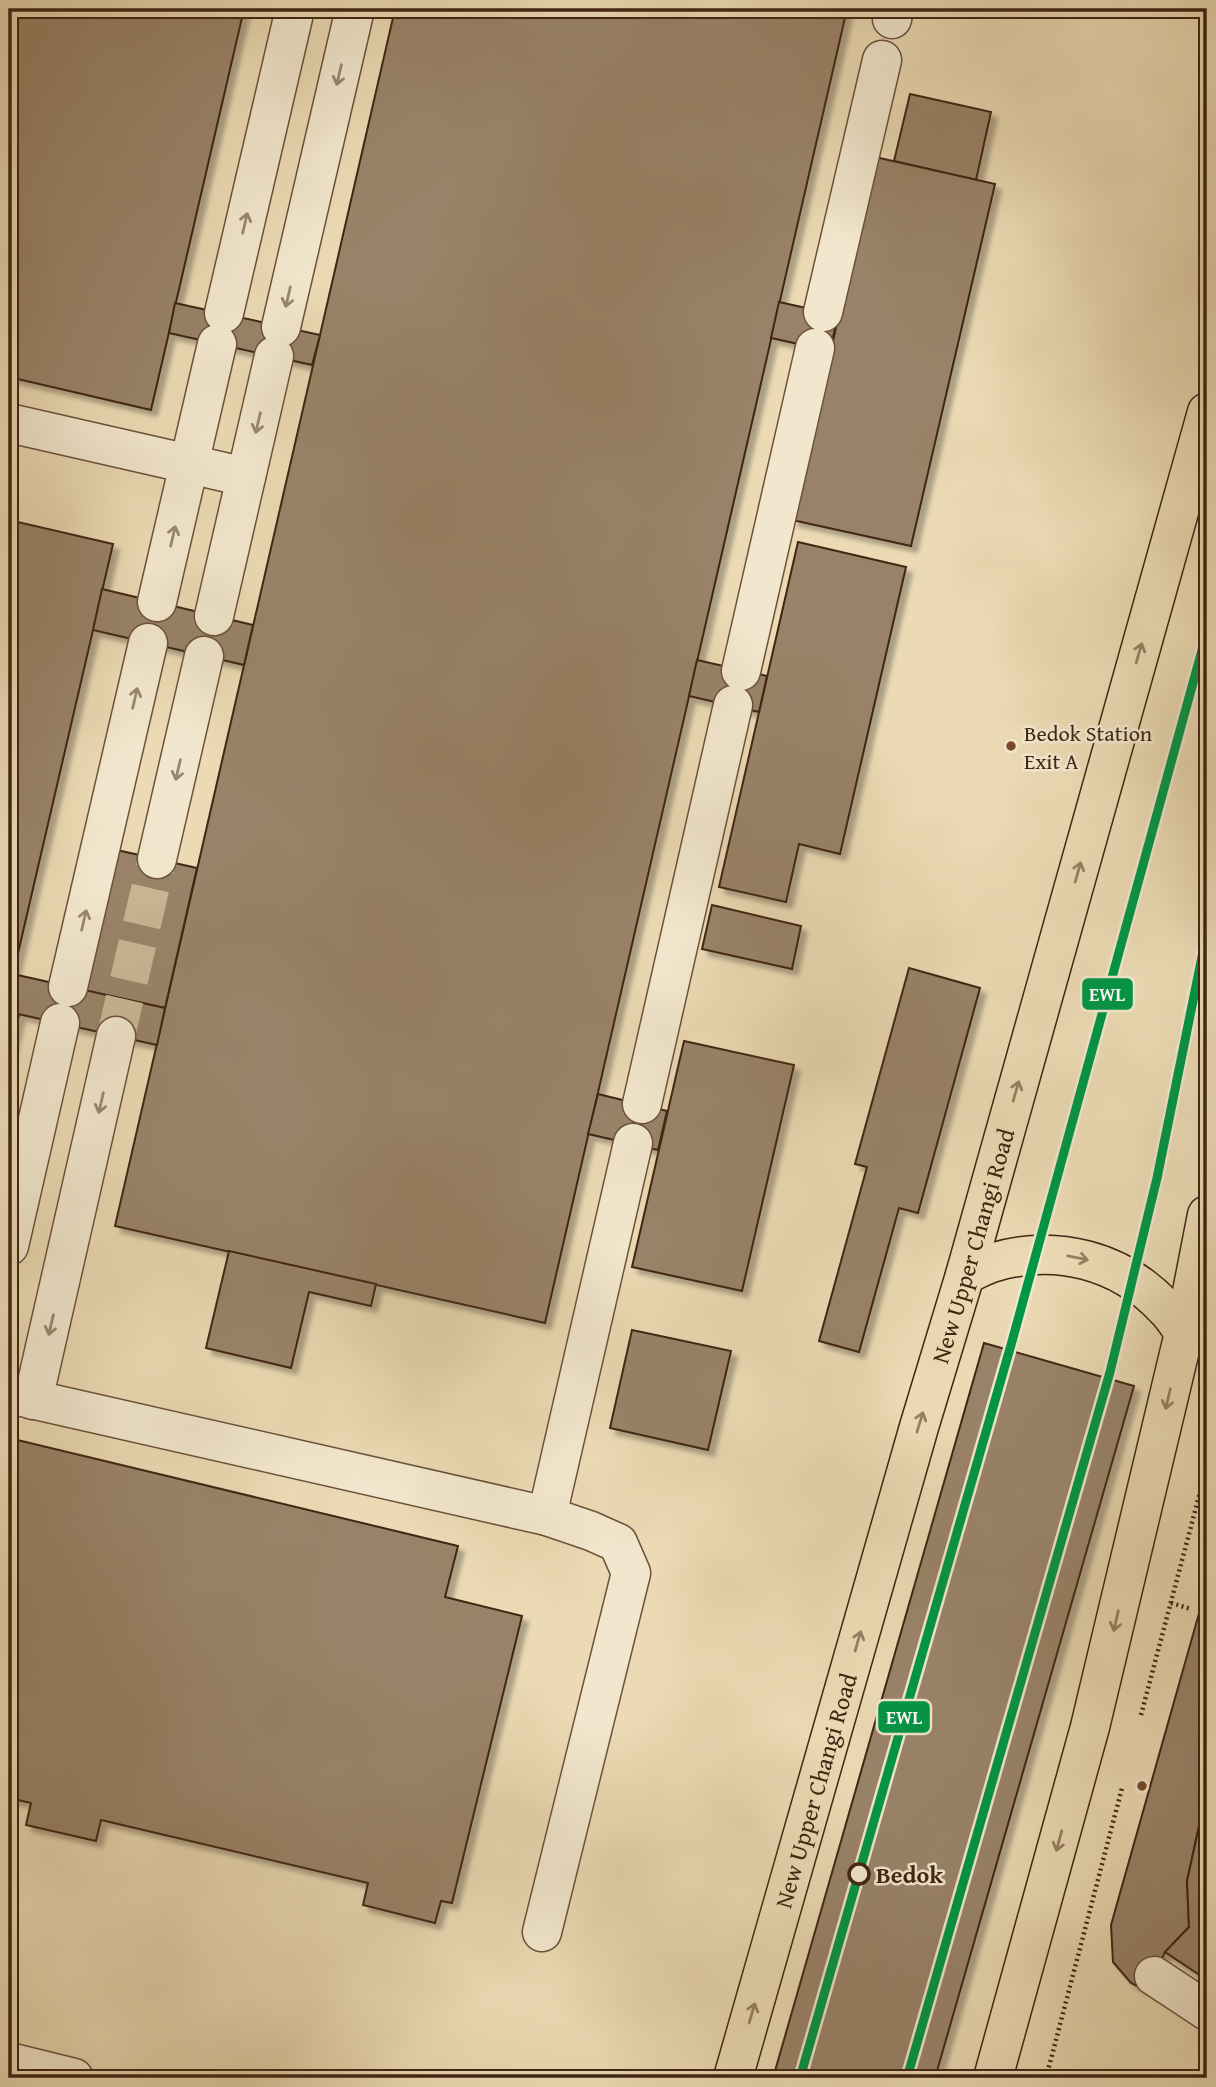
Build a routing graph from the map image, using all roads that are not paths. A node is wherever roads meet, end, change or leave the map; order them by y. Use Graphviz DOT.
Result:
graph roads {
  1 [pos="295,9"];
  2 [pos="355,9"];
  3 [pos="882,60"];
  4 [pos="1207,412"];
  5 [pos="9,423"];
  6 [pos="190,464"];
  7 [pos="246,477"];
  8 [pos="157,603"];
  9 [pos="214,616"];
  10 [pos="148,643"];
  11 [pos="204,656"];
  12 [pos="158,859"];
  13 [pos="68,986"];
  14 [pos="60,1023"];
  15 [pos="116,1036"];
  16 [pos="642,1104"];
  17 [pos="633,1143"];
  18 [pos="20,1145"];
  19 [pos="1207,1215"];
  20 [pos="9,1246"];
  21 [pos="965,1275"];
  22 [pos="1184,1333"];
  23 [pos="21,1397"];
  24 [pos="547,1516"];
  25 [pos="542,1932"];
  26 [pos="1154,1976"];
  27 [pos="1207,2011"];
  28 [pos="9,2062"];
  29 [pos="74,2078"];
  30 [pos="733,2078"];
  31 [pos="993,2078"];
  6 -- 1 [label="street, one-way"];
  2 -- 7 [label="street, one-way"];
  3 -- 16 [label="street"];
  21 -- 4 [label="main road, New Upper Changi Road, one-way"];
  5 -- 6 [label="street"];
  6 -- 7 [label="street"];
  8 -- 6 [label="street, one-way"];
  7 -- 9 [label="street"];
  13 -- 10 [label="street, one-way"];
  11 -- 12 [label="street, one-way"];
  14 -- 18 [label="street"];
  15 -- 23 [label="street, one-way"];
  17 -- 24 [label="street"];
  18 -- 20 [label="street"];
  19 -- 22 [label="main road"];
  21 -- 22 [label="main road, one-way"];
  30 -- 21 [label="main road, New Upper Changi Road, one-way"];
  22 -- 31 [label="main road, one-way"];
  23 -- 24 [label="street"];
  24 -- 25 [label="street"];
  26 -- 27 [label="street"];
  28 -- 29 [label="street"];
}
